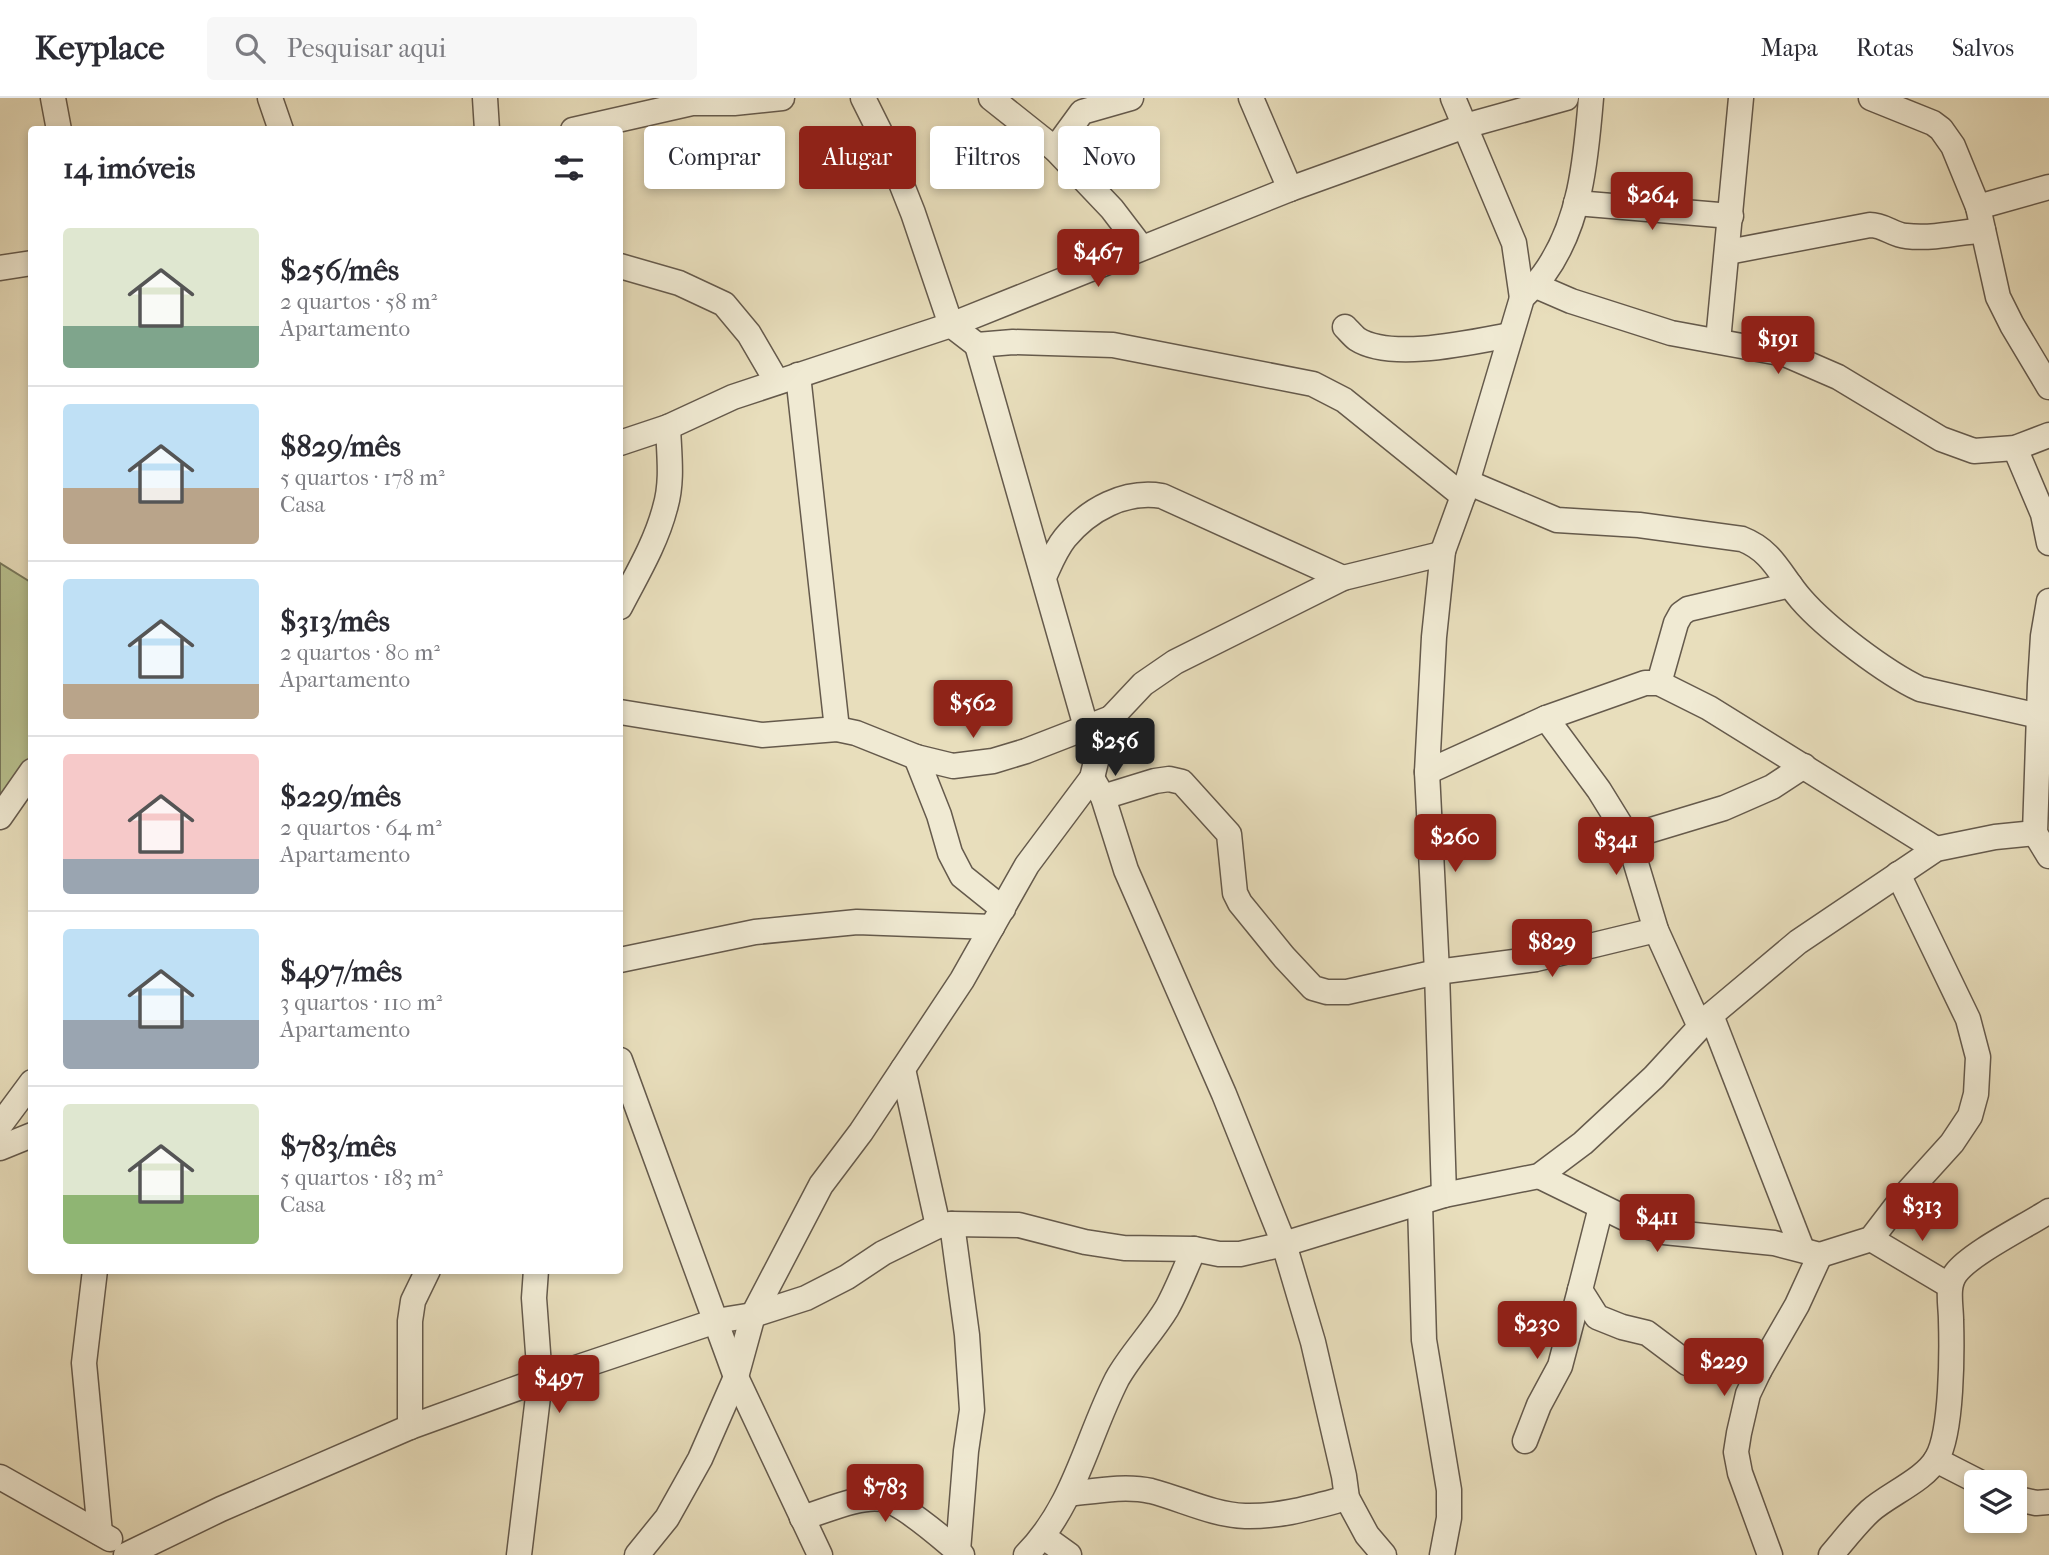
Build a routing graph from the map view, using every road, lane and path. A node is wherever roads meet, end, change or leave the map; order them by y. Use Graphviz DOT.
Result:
graph roads {
  1 [pos="53,98"];
  2 [pos="270,98"];
  3 [pos="485,98"];
  4 [pos="782,98"];
  5 [pos="863,98"];
  6 [pos="991,98"];
  7 [pos="1131,98"];
  8 [pos="1251,98"];
  9 [pos="1453,98"];
  10 [pos="1566,98"];
  11 [pos="1591,98"];
  12 [pos="1741,98"];
  13 [pos="1871,98"];
  14 [pos="58,126"];
  15 [pos="280,126"];
  16 [pos="487,126"];
  17 [pos="591,126"];
  18 [pos="1465,126"];
  19 [pos="1055,149"];
  20 [pos="2049,187"];
  21 [pos="1290,189"];
  22 [pos="1576,203"];
  23 [pos="1731,216"];
  24 [pos="1980,219"];
  25 [pos="1141,247"];
  26 [pos="1728,252"];
  27 [pos="28,263"];
  28 [pos="623,267"];
  29 [pos="0,268"];
  30 [pos="1528,292"];
  31 [pos="951,325"];
  32 [pos="1345,327"];
  33 [pos="1510,335"];
  34 [pos="1718,341"];
  35 [pos="977,345"];
  36 [pos="787,379"];
  37 [pos="2049,387"];
  38 [pos="668,427"];
  39 [pos="2049,435"];
  40 [pos="623,442"];
  41 [pos="2015,448"];
  42 [pos="1465,489"];
  43 [pos="2049,543"];
  44 [pos="1443,551"];
  45 [pos="1044,577"];
  46 [pos="1343,578"];
  47 [pos="1790,585"];
  48 [pos="623,601"];
  49 [pos="2049,601"];
  50 [pos="1659,683"];
  51 [pos="623,712"];
  52 [pos="2039,716"];
  53 [pos="1111,718"];
  54 [pos="1546,718"];
  55 [pos="1086,727"];
  56 [pos="837,729"];
  57 [pos="916,757"];
  58 [pos="1804,766"];
  59 [pos="1427,772"];
  60 [pos="28,777"];
  61 [pos="1098,787"];
  62 [pos="0,817"];
  63 [pos="2035,833"];
  64 [pos="1628,837"];
  65 [pos="1936,849"];
  66 [pos="2049,856"];
  67 [pos="1898,874"];
  68 [pos="998,918"];
  69 [pos="1656,930"];
  70 [pos="623,959"];
  71 [pos="1437,972"];
  72 [pos="1705,1021"];
  73 [pos="623,1068"];
  74 [pos="903,1069"];
  75 [pos="28,1087"];
  76 [pos="0,1125"];
  77 [pos="28,1137"];
  78 [pos="0,1148"];
  79 [pos="1539,1176"];
  80 [pos="1444,1195"];
  81 [pos="1420,1203"];
  82 [pos="1601,1207"];
  83 [pos="2049,1211"];
  84 [pos="945,1225"];
  85 [pos="1871,1239"];
  86 [pos="1284,1244"];
  87 [pos="1194,1249"];
  88 [pos="1811,1252"];
  89 [pos="94,1274"];
  90 [pos="426,1274"];
  91 [pos="536,1274"];
  92 [pos="1950,1286"];
  93 [pos="1580,1290"];
  94 [pos="753,1315"];
  95 [pos="716,1321"];
  96 [pos="1759,1371"];
  97 [pos="736,1377"];
  98 [pos="540,1380"];
  99 [pos="410,1427"];
  100 [pos="1525,1441"];
  101 [pos="1936,1460"];
  102 [pos="1964,1474"];
  103 [pos="0,1476"];
  104 [pos="1069,1494"];
  105 [pos="1347,1498"];
  106 [pos="2027,1501"];
  107 [pos="2049,1502"];
  108 [pos="802,1518"];
  109 [pos="100,1533"];
  110 [pos="1044,1536"];
  111 [pos="960,1553"];
  112 [pos="1838,1553"];
  113 [pos="132,1554"];
  114 [pos="519,1555"];
  115 [pos="637,1555"];
  116 [pos="820,1555"];
  117 [pos="1026,1555"];
  118 [pos="1069,1555"];
  119 [pos="1384,1555"];
  120 [pos="1442,1555"];
  121 [pos="1770,1555"];
  1 -- 14 [label="street"];
  2 -- 15 [label="street"];
  3 -- 16 [label="street"];
  4 -- 17 [label="street"];
  5 -- 31 [label="street"];
  6 -- 19 [label="street"];
  7 -- 19 [label="street"];
  8 -- 21 [label="street"];
  9 -- 18 [label="street"];
  10 -- 18 [label="street"];
  11 -- 22 [label="street"];
  12 -- 23 [label="street"];
  13 -- 24 [label="street"];
  18 -- 21 [label="street"];
  18 -- 30 [label="street"];
  19 -- 25 [label="street"];
  20 -- 24 [label="street"];
  21 -- 25 [label="street"];
  22 -- 23 [label="street"];
  22 -- 30 [label="street"];
  23 -- 26 [label="street"];
  24 -- 26 [label="street"];
  24 -- 37 [label="street"];
  25 -- 31 [label="street"];
  26 -- 34 [label="street"];
  27 -- 29 [label="street"];
  28 -- 36 [label="street"];
  30 -- 33 [label="street"];
  30 -- 34 [label="street"];
  31 -- 35 [label="street"];
  31 -- 36 [label="street"];
  32 -- 33 [label="street"];
  33 -- 42 [label="street"];
  34 -- 41 [label="street"];
  35 -- 42 [label="street"];
  35 -- 45 [label="street"];
  36 -- 38 [label="street"];
  36 -- 56 [label="street"];
  38 -- 40 [label="street"];
  38 -- 48 [label="street"];
  39 -- 41 [label="street"];
  41 -- 43 [label="street"];
  42 -- 44 [label="street"];
  42 -- 47 [label="street"];
  44 -- 46 [label="street"];
  44 -- 59 [label="street"];
  45 -- 46 [label="street"];
  45 -- 55 [label="street"];
  46 -- 53 [label="street"];
  47 -- 50 [label="street"];
  47 -- 52 [label="street"];
  49 -- 52 [label="street"];
  50 -- 54 [label="street"];
  50 -- 58 [label="street"];
  51 -- 56 [label="street"];
  52 -- 63 [label="street"];
  53 -- 55 [label="street"];
  53 -- 61 [label="street"];
  54 -- 59 [label="street"];
  54 -- 64 [label="street"];
  55 -- 57 [label="street"];
  56 -- 57 [label="street"];
  57 -- 68 [label="street"];
  58 -- 64 [label="street"];
  58 -- 65 [label="street"];
  59 -- 71 [label="street"];
  60 -- 62 [label="street"];
  61 -- 68 [label="street"];
  61 -- 71 [label="street"];
  61 -- 86 [label="street"];
  63 -- 65 [label="street"];
  63 -- 66 [label="street"];
  64 -- 69 [label="street"];
  65 -- 67 [label="street"];
  67 -- 72 [label="street"];
  67 -- 85 [label="street"];
  68 -- 70 [label="street"];
  68 -- 74 [label="street"];
  69 -- 71 [label="street"];
  69 -- 72 [label="street"];
  71 -- 80 [label="street"];
  72 -- 79 [label="street"];
  72 -- 88 [label="street"];
  73 -- 95 [label="street"];
  74 -- 84 [label="street"];
  74 -- 94 [label="street"];
  75 -- 76 [label="street"];
  77 -- 78 [label="street"];
  79 -- 80 [label="street"];
  79 -- 82 [label="street"];
  80 -- 81 [label="street"];
  81 -- 86 [label="street"];
  81 -- 120 [label="street"];
  82 -- 88 [label="street"];
  82 -- 93 [label="street"];
  83 -- 92 [label="street"];
  84 -- 87 [label="street"];
  84 -- 94 [label="street"];
  84 -- 111 [label="street"];
  85 -- 88 [label="street"];
  85 -- 92 [label="street"];
  86 -- 87 [label="street"];
  86 -- 105 [label="street"];
  87 -- 104 [label="street"];
  88 -- 96 [label="street"];
  89 -- 109 [label="street"];
  90 -- 99 [label="street"];
  91 -- 98 [label="street"];
  92 -- 101 [label="street"];
  93 -- 96 [label="street"];
  93 -- 100 [label="street"];
  94 -- 95 [label="street"];
  94 -- 97 [label="street"];
  95 -- 97 [label="street"];
  95 -- 98 [label="street"];
  96 -- 121 [label="street"];
  97 -- 108 [label="street"];
  97 -- 115 [label="street"];
  98 -- 99 [label="street"];
  98 -- 114 [label="street"];
  99 -- 113 [label="street"];
  101 -- 102 [label="street"];
  101 -- 112 [label="street"];
  103 -- 109 [label="street"];
  104 -- 105 [label="street"];
  104 -- 110 [label="street"];
  105 -- 119 [label="street"];
  106 -- 107 [label="street"];
  108 -- 111 [label="street"];
  108 -- 116 [label="street"];
  109 -- 113 [label="street"];
  110 -- 117 [label="street"];
  110 -- 118 [label="street"];
}
